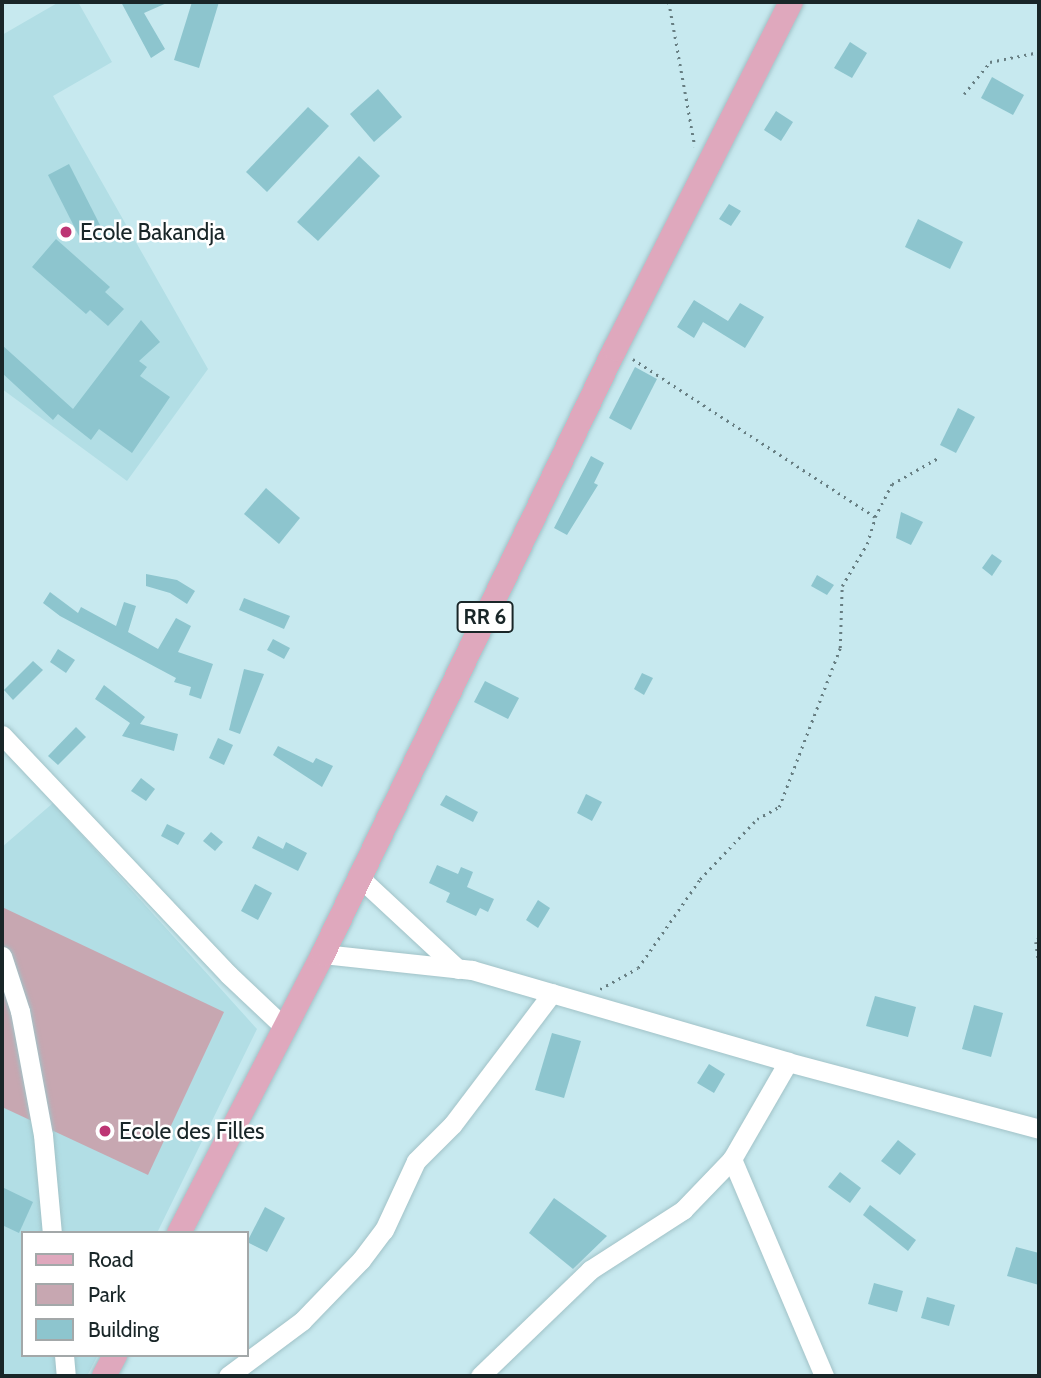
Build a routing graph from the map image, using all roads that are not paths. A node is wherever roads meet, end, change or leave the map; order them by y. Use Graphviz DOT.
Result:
graph roads {
  1 [pos="791,2"];
  2 [pos="2,735"];
  3 [pos="359,877"];
  4 [pos="323,954"];
  5 [pos="2,956"];
  6 [pos="458,969"];
  7 [pos="552,993"];
  8 [pos="285,1028"];
  9 [pos="788,1062"];
  10 [pos="1039,1129"];
  11 [pos="732,1159"];
  12 [pos="52,1231"];
  13 [pos="180,1231"];
  14 [pos="64,1357"];
  15 [pos="114,1357"];
  16 [pos="66,1376"];
  17 [pos="104,1376"];
  18 [pos="228,1376"];
  19 [pos="480,1376"];
  20 [pos="824,1376"];
  1 -- 3 [label="main road, RR 6"];
  2 -- 8 [label="street"];
  3 -- 4 [label="main road, RR 6"];
  3 -- 6 [label="street"];
  4 -- 6 [label="street"];
  4 -- 8 [label="main road, RR 6"];
  5 -- 12 [label="street"];
  6 -- 7 [label="street"];
  7 -- 9 [label="street"];
  7 -- 18 [label="street"];
  8 -- 13 [label="main road, RR 6"];
  9 -- 10 [label="street"];
  9 -- 11 [label="street"];
  11 -- 19 [label="street"];
  11 -- 20 [label="street"];
  14 -- 16 [label="street"];
  15 -- 17 [label="main road"];
}
